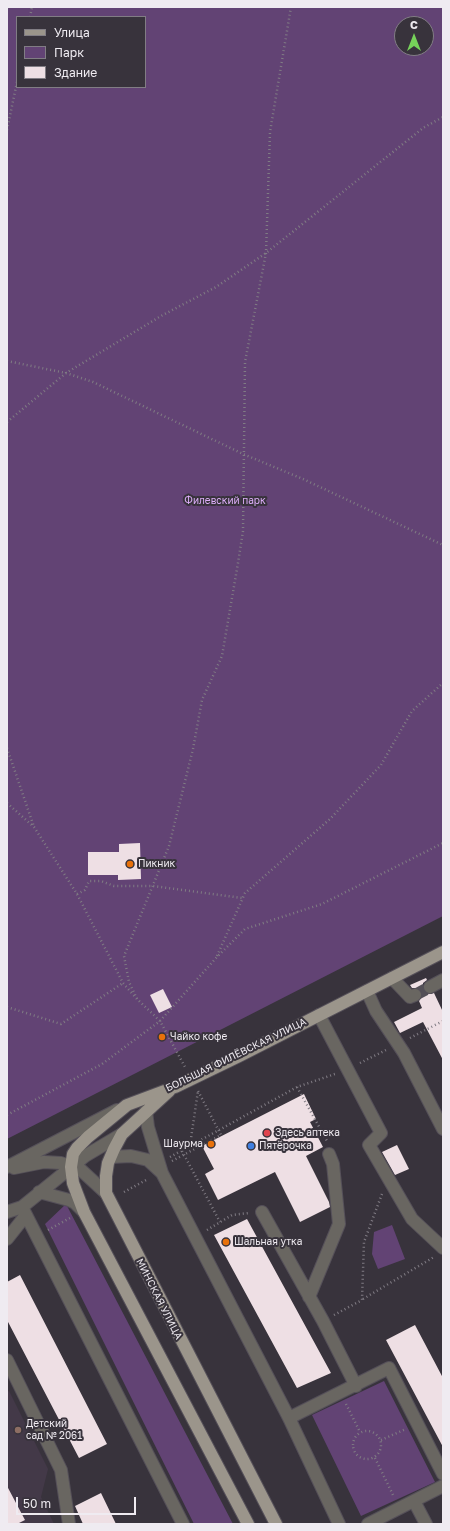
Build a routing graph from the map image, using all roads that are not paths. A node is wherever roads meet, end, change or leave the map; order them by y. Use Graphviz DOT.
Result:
graph roads {
  1 [pos="443,952"];
  2 [pos="392,978"];
  3 [pos="443,980"];
  4 [pos="430,987"];
  5 [pos="367,991"];
  6 [pos="415,995"];
  7 [pos="319,1016"];
  8 [pos="175,1087"];
  9 [pos="127,1105"];
  10 [pos="146,1111"];
  11 [pos="443,1129"];
  12 [pos="122,1134"];
  13 [pos="329,1154"];
  14 [pos="111,1157"];
  15 [pos="7,1166"];
  16 [pos="72,1166"];
  17 [pos="7,1170"];
  18 [pos="162,1173"];
  19 [pos="39,1192"];
  20 [pos="106,1193"];
  21 [pos="24,1211"];
  22 [pos="7,1212"];
  23 [pos="84,1212"];
  24 [pos="262,1212"];
  25 [pos="7,1239"];
  26 [pos="440,1252"];
  27 [pos="309,1297"];
  28 [pos="7,1360"];
  29 [pos="356,1386"];
  30 [pos="289,1418"];
  31 [pos="443,1474"];
  32 [pos="443,1486"];
  33 [pos="414,1501"];
  34 [pos="69,1524"];
  35 [pos="183,1524"];
  36 [pos="248,1524"];
  37 [pos="276,1524"];
  38 [pos="339,1524"];
  39 [pos="368,1524"];
  40 [pos="426,1524"];
  1 -- 2 [label="main road, БОЛЬШАЯ ФИЛЁВСКАЯ УЛИЦА"];
  2 -- 5 [label="main road, БОЛЬШАЯ ФИЛЁВСКАЯ УЛИЦА"];
  2 -- 6 [label="street"];
  3 -- 4 [label="street"];
  5 -- 7 [label="main road, БОЛЬШАЯ ФИЛЁВСКАЯ УЛИЦА"];
  5 -- 11 [label="street"];
  7 -- 8 [label="main road, БОЛЬШАЯ ФИЛЁВСКАЯ УЛИЦА"];
  7 -- 26 [label="street"];
  8 -- 9 [label="main road, БОЛЬШАЯ ФИЛЁВСКАЯ УЛИЦА"];
  8 -- 10 [label="main road, МИНСКАЯ УЛИЦА"];
  9 -- 15 [label="street, БОЛЬШАЯ ФИЛЁВСКАЯ УЛИЦА"];
  9 -- 16 [label="main road"];
  10 -- 12 [label="main road, МИНСКАЯ УЛИЦА"];
  10 -- 18 [label="street"];
  12 -- 14 [label="main road, МИНСКАЯ УЛИЦА"];
  12 -- 16 [label="street"];
  13 -- 27 [label="street"];
  14 -- 18 [label="street"];
  14 -- 20 [label="main road, МИНСКАЯ УЛИЦА"];
  16 -- 17 [label="street"];
  16 -- 19 [label="street"];
  16 -- 20 [label="street"];
  16 -- 23 [label="main road"];
  18 -- 30 [label="street"];
  19 -- 21 [label="street"];
  19 -- 23 [label="street"];
  20 -- 37 [label="main road, МИНСКАЯ УЛИЦА"];
  21 -- 22 [label="street"];
  21 -- 25 [label="street"];
  21 -- 35 [label="street"];
  23 -- 36 [label="main road"];
  24 -- 27 [label="street"];
  27 -- 29 [label="street"];
  28 -- 34 [label="street"];
  29 -- 30 [label="street"];
  29 -- 31 [label="street"];
  30 -- 38 [label="street"];
  32 -- 33 [label="street"];
  33 -- 39 [label="street"];
  33 -- 40 [label="street"];
}
